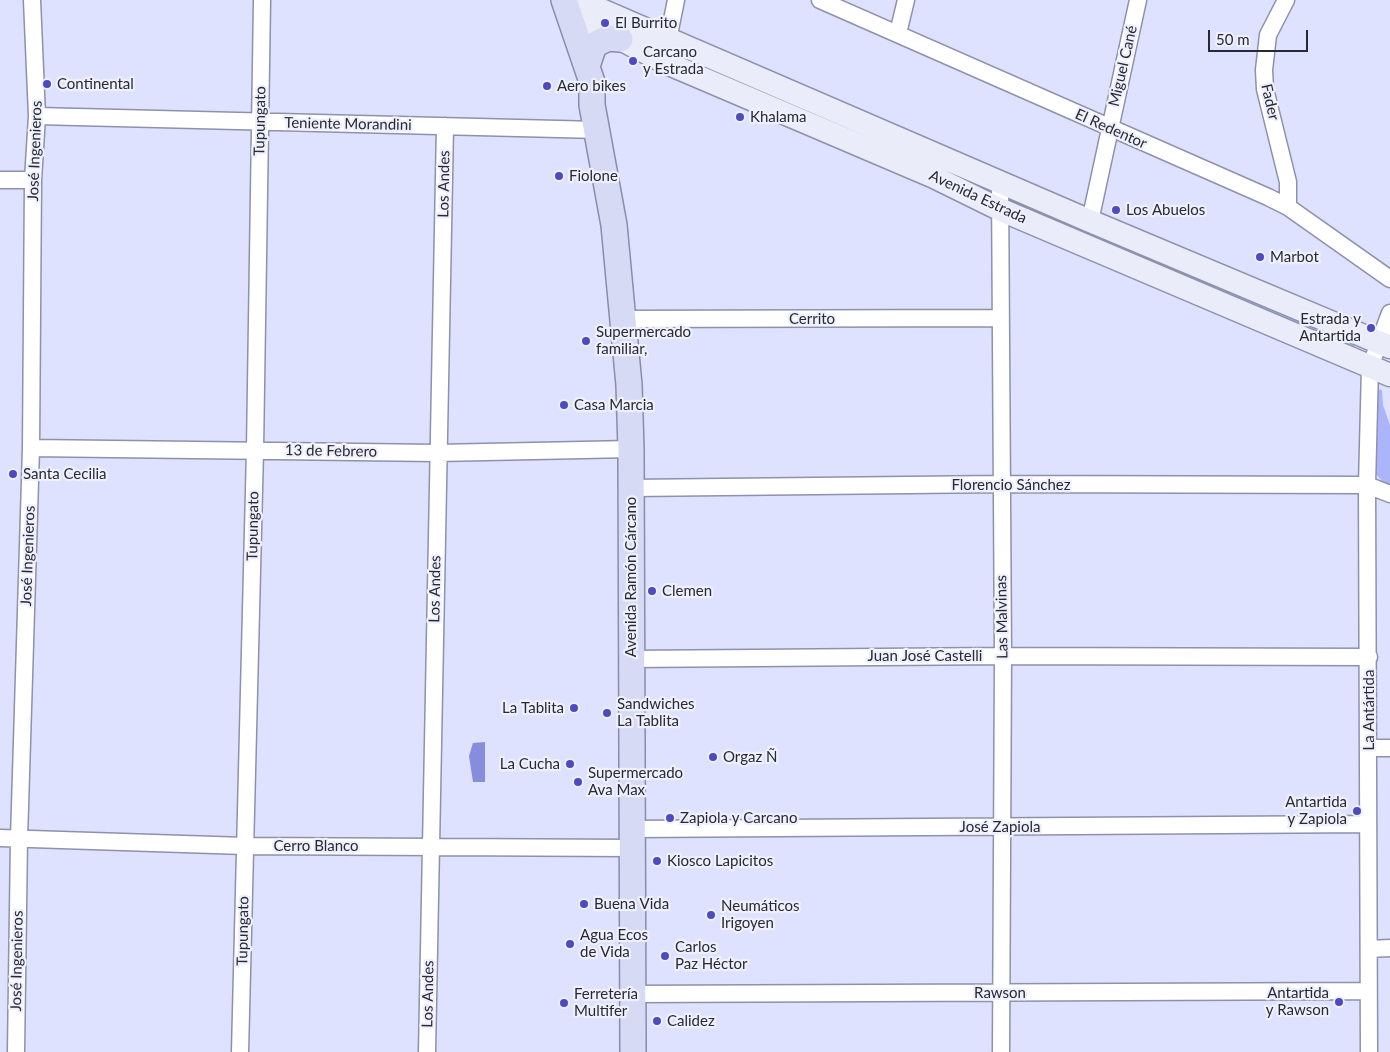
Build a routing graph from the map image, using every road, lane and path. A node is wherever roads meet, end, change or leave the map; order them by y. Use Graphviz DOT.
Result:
graph roads {
  1 [pos="32,0"];
  2 [pos="262,0"];
  3 [pos="676,0"];
  4 [pos="820,0"];
  5 [pos="906,0"];
  6 [pos="1138,0"];
  7 [pos="1286,0"];
  8 [pos="564,2"];
  9 [pos="898,33"];
  10 [pos="668,37"];
  11 [pos="620,39"];
  12 [pos="664,62"];
  13 [pos="587,66"];
  14 [pos="592,105"];
  15 [pos="37,116"];
  16 [pos="260,123"];
  17 [pos="445,126"];
  18 [pos="1109,129"];
  19 [pos="598,130"];
  20 [pos="942,155"];
  21 [pos="934,177"];
  22 [pos="0,180"];
  23 [pos="33,180"];
  24 [pos="1000,181"];
  25 [pos="1288,207"];
  26 [pos="999,209"];
  27 [pos="1090,221"];
  28 [pos="1150,246"];
  29 [pos="1142,268"];
  30 [pos="1390,279"];
  31 [pos="1390,313"];
  32 [pos="999,318"];
  33 [pos="624,319"];
  34 [pos="1384,345"];
  35 [pos="1380,371"];
  36 [pos="31,448"];
  37 [pos="631,449"];
  38 [pos="255,450"];
  39 [pos="438,452"];
  40 [pos="1000,484"];
  41 [pos="1367,485"];
  42 [pos="631,488"];
  43 [pos="1390,494"];
  44 [pos="1003,656"];
  45 [pos="1369,657"];
  46 [pos="630,658"];
  47 [pos="1369,748"];
  48 [pos="1390,748"];
  49 [pos="1368,824"];
  50 [pos="1002,827"];
  51 [pos="0,838"];
  52 [pos="632,838"];
  53 [pos="19,839"];
  54 [pos="245,846"];
  55 [pos="432,847"];
  56 [pos="1390,948"];
  57 [pos="1369,949"];
  58 [pos="1368,990"];
  59 [pos="1002,993"];
  60 [pos="632,994"];
  61 [pos="16,1052"];
  62 [pos="240,1052"];
  63 [pos="427,1052"];
  64 [pos="633,1052"];
  65 [pos="1001,1052"];
  66 [pos="1369,1052"];
  1 -- 15 [label="street, José Ingenieros"];
  2 -- 16 [label="street, Tupungato"];
  3 -- 10 [label="street"];
  4 -- 9 [label="street, El Redentor"];
  5 -- 9 [label="street"];
  6 -- 18 [label="street, Miguel Cané"];
  7 -- 25 [label="street, Fader"];
  8 -- 10 [label="main road, Avenida Estrada"];
  8 -- 11 [label="main road, Avenida Estrada"];
  8 -- 13 [label="main road, Avenida Ramón Cárcano"];
  8 -- 14 [label="main road, Avenida Ramón Cárcano"];
  9 -- 18 [label="street, El Redentor"];
  10 -- 12 [label="street"];
  10 -- 20 [label="main road, Avenida Estrada"];
  11 -- 12 [label="main road, Avenida Estrada"];
  11 -- 13 [label="main road"];
  12 -- 21 [label="main road, Avenida Estrada"];
  13 -- 14 [label="main road, Avenida Ramón Cárcano"];
  14 -- 19 [label="main road, Avenida Ramón Cárcano"];
  15 -- 16 [label="street, Teniente Morandini"];
  15 -- 23 [label="street, José Ingenieros"];
  16 -- 17 [label="street, Teniente Morandini"];
  16 -- 38 [label="street, Tupungato"];
  17 -- 19 [label="street, Teniente Morandini"];
  17 -- 39 [label="street, Los Andes"];
  18 -- 25 [label="street, El Redentor"];
  18 -- 27 [label="street, Miguel Cané"];
  19 -- 33 [label="main road, Avenida Ramón Cárcano"];
  20 -- 21 [label="street"];
  20 -- 24 [label="main road, Avenida Estrada"];
  21 -- 26 [label="main road, Avenida Estrada"];
  22 -- 23 [label="street"];
  23 -- 36 [label="street, José Ingenieros"];
  24 -- 26 [label="street, Las Malvinas"];
  24 -- 27 [label="main road, Avenida Estrada"];
  25 -- 30 [label="street, El Redentor"];
  26 -- 29 [label="main road, Avenida Estrada"];
  26 -- 32 [label="street, Las Malvinas"];
  27 -- 28 [label="main road, Avenida Estrada"];
  28 -- 29 [label="main road"];
  28 -- 34 [label="main road, Avenida Estrada"];
  29 -- 35 [label="main road, Avenida Estrada"];
  31 -- 34 [label="street"];
  32 -- 33 [label="street, Cerrito"];
  32 -- 40 [label="street, Las Malvinas"];
  33 -- 37 [label="main road, Avenida Ramón Cárcano"];
  34 -- 35 [label="street"];
  35 -- 41 [label="street, La Antártida"];
  36 -- 38 [label="street, 13 de Febrero"];
  36 -- 53 [label="street, José Ingenieros"];
  37 -- 39 [label="street, 13 de Febrero"];
  37 -- 42 [label="main road, Avenida Ramón Cárcano"];
  38 -- 39 [label="street, 13 de Febrero"];
  38 -- 54 [label="street, Tupungato"];
  39 -- 55 [label="street, Los Andes"];
  40 -- 41 [label="street, Florencio Sánchez"];
  40 -- 42 [label="street, Florencio Sánchez"];
  40 -- 44 [label="street, Las Malvinas"];
  41 -- 43 [label="street, Florencio Sánchez"];
  41 -- 45 [label="street, La Antártida"];
  42 -- 46 [label="main road, Avenida Ramón Cárcano"];
  44 -- 45 [label="street, Juan José Castelli"];
  44 -- 46 [label="street, Juan José Castelli"];
  44 -- 50 [label="street, Las Malvinas"];
  45 -- 47 [label="street, La Antártida"];
  46 -- 52 [label="main road, Avenida Ramón Cárcano"];
  47 -- 48 [label="street"];
  47 -- 49 [label="street, La Antártida"];
  49 -- 50 [label="street, José Zapiola"];
  49 -- 57 [label="street, La Antártida"];
  50 -- 52 [label="street, José Zapiola"];
  50 -- 59 [label="street, Las Malvinas"];
  51 -- 53 [label="street, Cerro Blanco"];
  52 -- 55 [label="street, Cerro Blanco"];
  52 -- 60 [label="main road, Avenida Ramón Cárcano"];
  53 -- 54 [label="street, Cerro Blanco"];
  53 -- 61 [label="street, José Ingenieros"];
  54 -- 55 [label="street, Cerro Blanco"];
  54 -- 62 [label="street, Tupungato"];
  55 -- 63 [label="street, Los Andes"];
  56 -- 57 [label="street"];
  57 -- 58 [label="street, La Antártida"];
  58 -- 59 [label="street, Rawson"];
  58 -- 66 [label="street, La Antártida"];
  59 -- 60 [label="street, Rawson"];
  59 -- 65 [label="street, Las Malvinas"];
  60 -- 64 [label="main road, Avenida Ramón Cárcano"];
}
